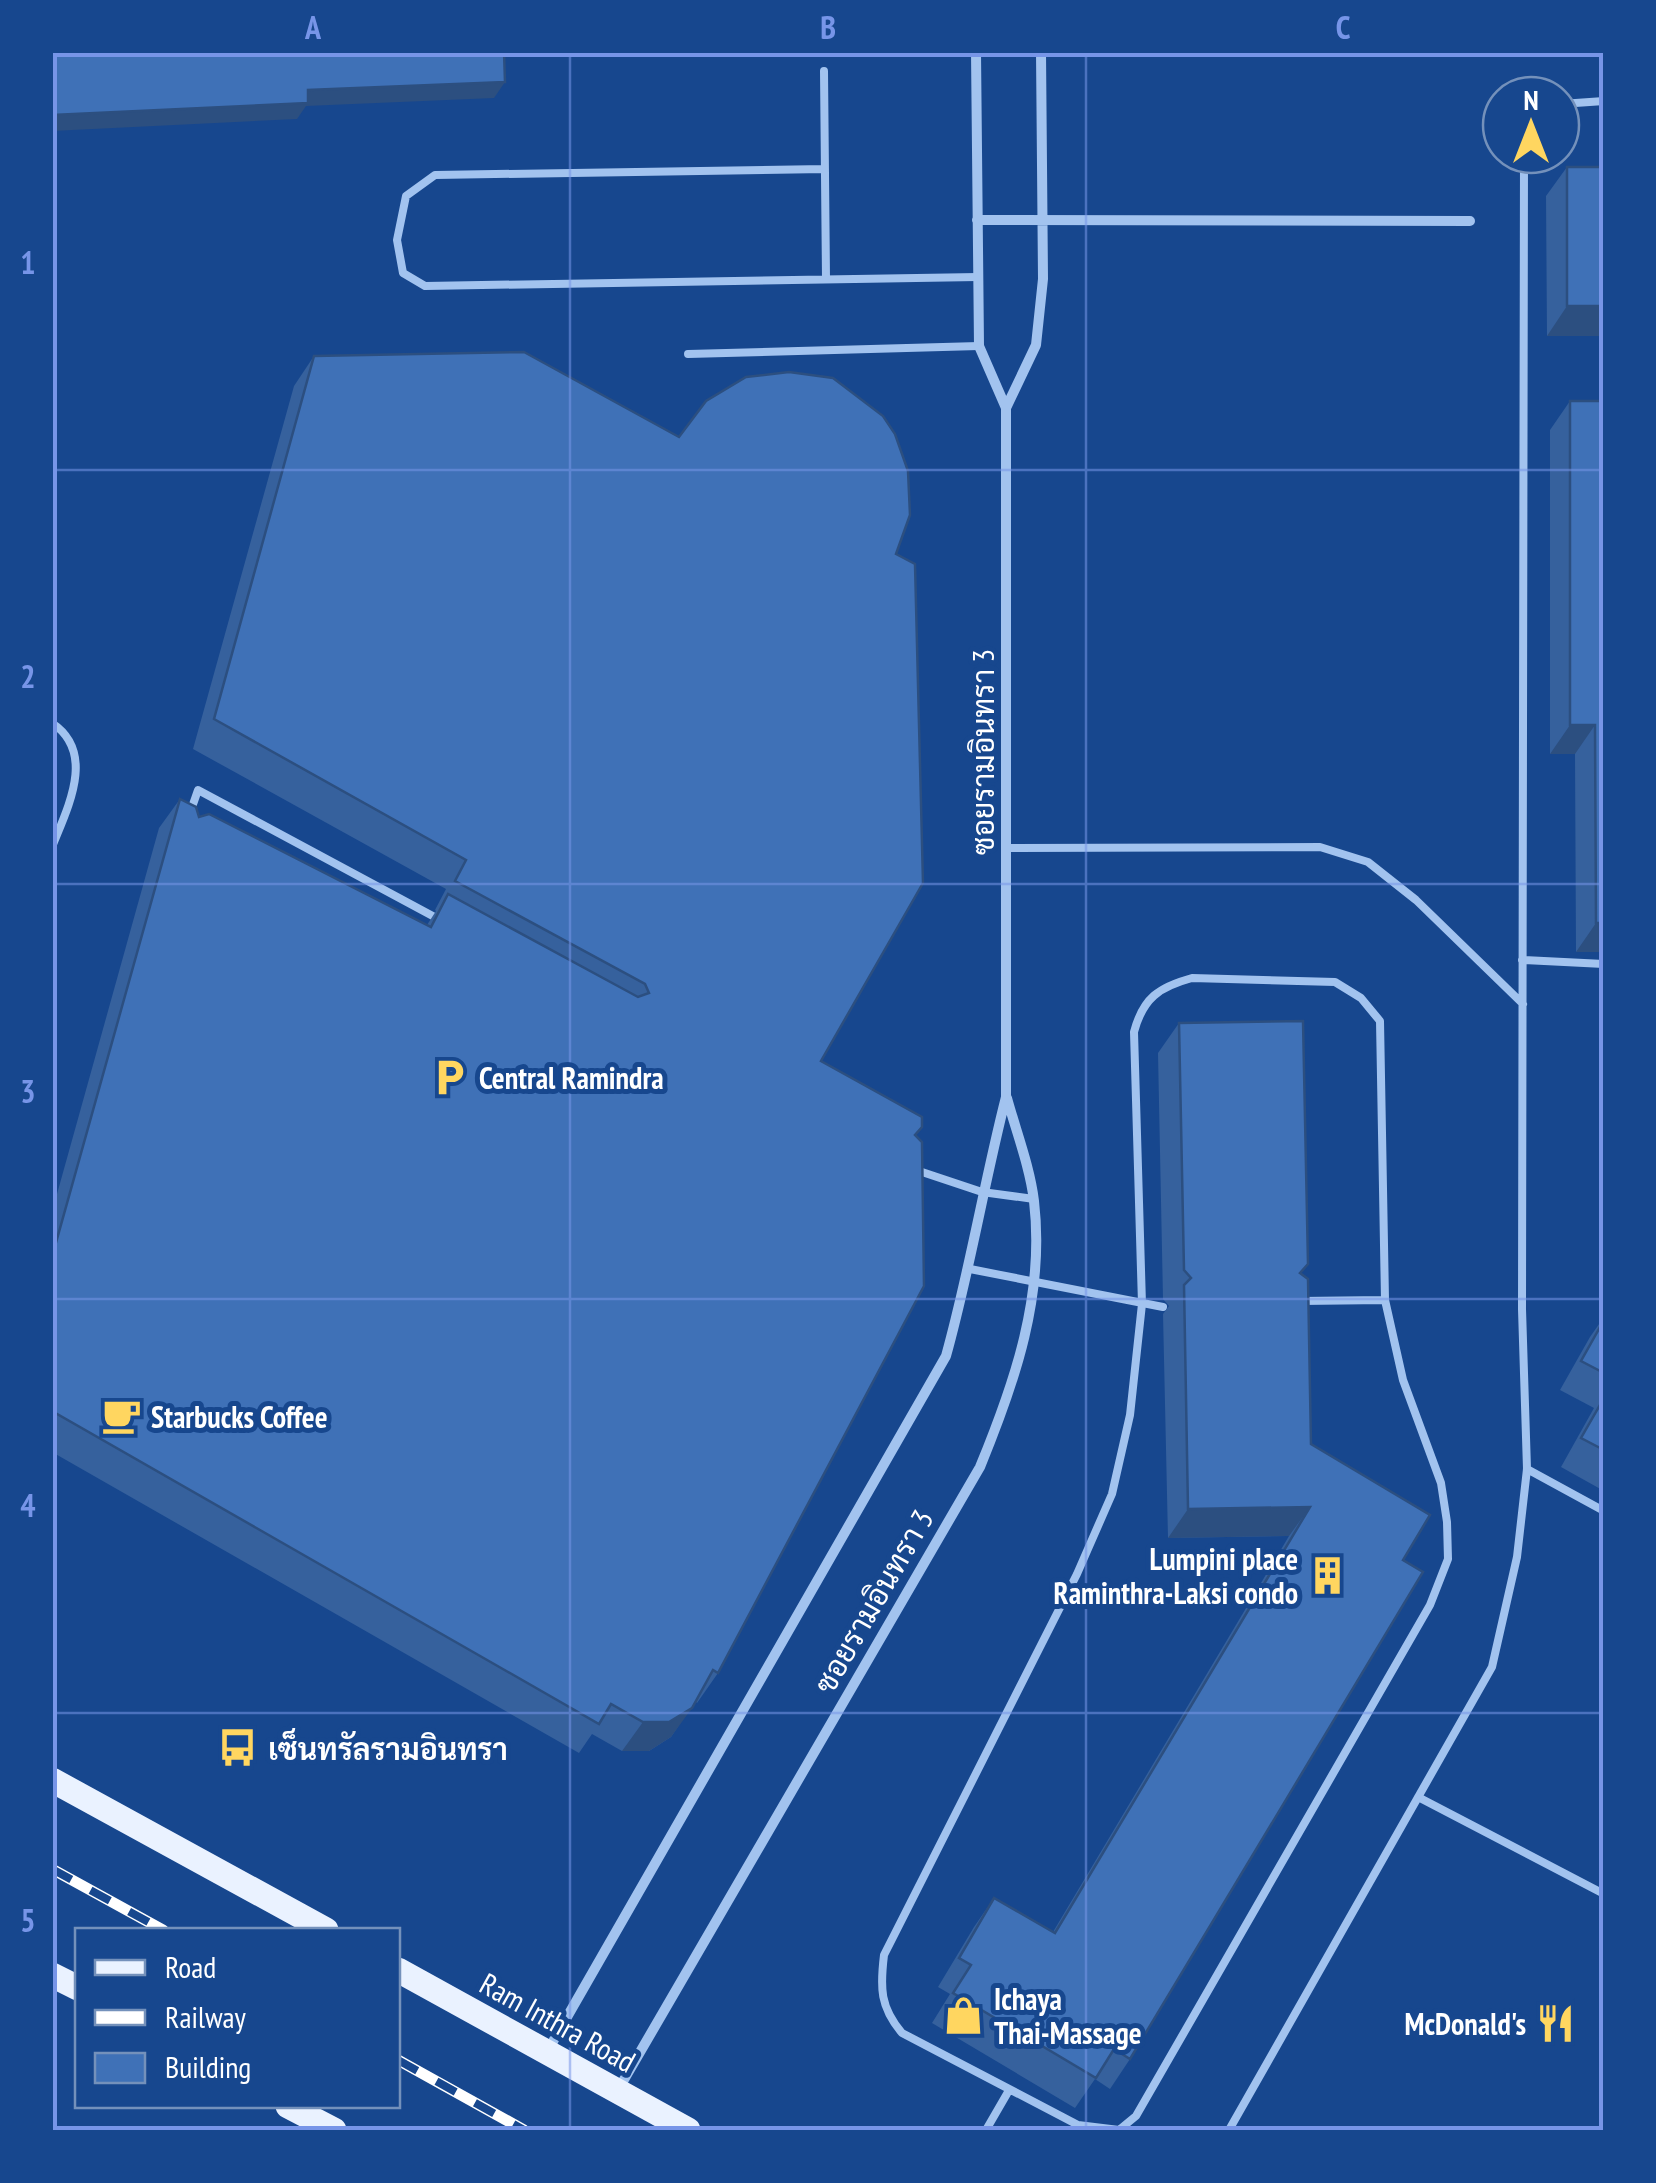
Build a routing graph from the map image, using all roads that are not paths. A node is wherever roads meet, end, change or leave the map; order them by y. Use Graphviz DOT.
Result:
graph roads {
  1 [pos="976,52"];
  2 [pos="1041,52"];
  3 [pos="824,71"];
  4 [pos="825,169"];
  5 [pos="1524,175"];
  6 [pos="977,220"];
  7 [pos="1043,221"];
  8 [pos="1470,221"];
  9 [pos="978,277"];
  10 [pos="826,280"];
  11 [pos="979,346"];
  12 [pos="688,354"];
  13 [pos="1006,408"];
  14 [pos="52,723"];
  15 [pos="187,823"];
  16 [pos="52,847"];
  17 [pos="1007,848"];
  18 [pos="452,926"];
  19 [pos="1522,960"];
  20 [pos="1604,964"];
  21 [pos="1522,1004"];
  22 [pos="1006,1097"];
  23 [pos="902,1164"];
  24 [pos="982,1192"];
  25 [pos="1034,1199"];
  26 [pos="970,1269"];
  27 [pos="1037,1283"];
  28 [pos="1385,1300"];
  29 [pos="1287,1301"];
  30 [pos="1142,1304"];
  31 [pos="1163,1307"];
  32 [pos="1527,1470"];
  33 [pos="1604,1511"];
  34 [pos="52,1780"];
  35 [pos="1418,1797"];
  36 [pos="1604,1894"];
  37 [pos="322,1928"];
  38 [pos="400,1971"];
  39 [pos="52,1974"];
  40 [pos="75,1986"];
  41 [pos="547,2052"];
  42 [pos="617,2092"];
  43 [pos="1008,2092"];
  44 [pos="292,2108"];
  45 [pos="334,2130"];
  46 [pos="688,2130"];
  47 [pos="986,2130"];
  48 [pos="1229,2130"];
  1 -- 6 [label="street, ซอยรามอินทรา 3"];
  2 -- 7 [label="street, ซอยรามอินทรา 3"];
  3 -- 4 [label="lane"];
  4 -- 10 [label="lane"];
  4 -- 10 [label="lane"];
  5 -- 19 [label="lane"];
  6 -- 7 [label="street"];
  6 -- 9 [label="street, ซอยรามอินทรา 3"];
  7 -- 8 [label="street"];
  7 -- 13 [label="street, ซอยรามอินทรา 3"];
  9 -- 10 [label="lane"];
  9 -- 11 [label="street, ซอยรามอินทรา 3"];
  11 -- 12 [label="lane"];
  11 -- 13 [label="street, ซอยรามอินทรา 3"];
  13 -- 17 [label="street, ซอยรามอินทรา 3"];
  14 -- 16 [label="lane"];
  15 -- 18 [label="lane"];
  17 -- 21 [label="lane"];
  17 -- 22 [label="street, ซอยรามอินทรา 3"];
  19 -- 20 [label="lane"];
  19 -- 21 [label="lane"];
  21 -- 32 [label="lane"];
  22 -- 24 [label="street, ซอยรามอินทรา 3"];
  22 -- 25 [label="street, ซอยรามอินทรา 3"];
  23 -- 24 [label="lane"];
  24 -- 25 [label="lane"];
  24 -- 26 [label="street, ซอยรามอินทรา 3"];
  25 -- 27 [label="street, ซอยรามอินทรา 3"];
  26 -- 27 [label="lane"];
  26 -- 41 [label="street, ซอยรามอินทรา 3"];
  27 -- 30 [label="lane"];
  27 -- 42 [label="street, ซอยรามอินทรา 3"];
  28 -- 29 [label="lane"];
  28 -- 30 [label="lane"];
  28 -- 43 [label="lane"];
  30 -- 31 [label="lane"];
  30 -- 43 [label="lane"];
  32 -- 33 [label="lane"];
  32 -- 35 [label="lane"];
  34 -- 37 [label="main road"];
  35 -- 36 [label="lane"];
  35 -- 48 [label="lane"];
  38 -- 41 [label="main road, Ram Inthra Road"];
  39 -- 40 [label="main road"];
  41 -- 42 [label="main road, Ram Inthra Road"];
  42 -- 46 [label="main road, Ram Inthra Road"];
  43 -- 47 [label="lane"];
  44 -- 45 [label="main road"];
}
